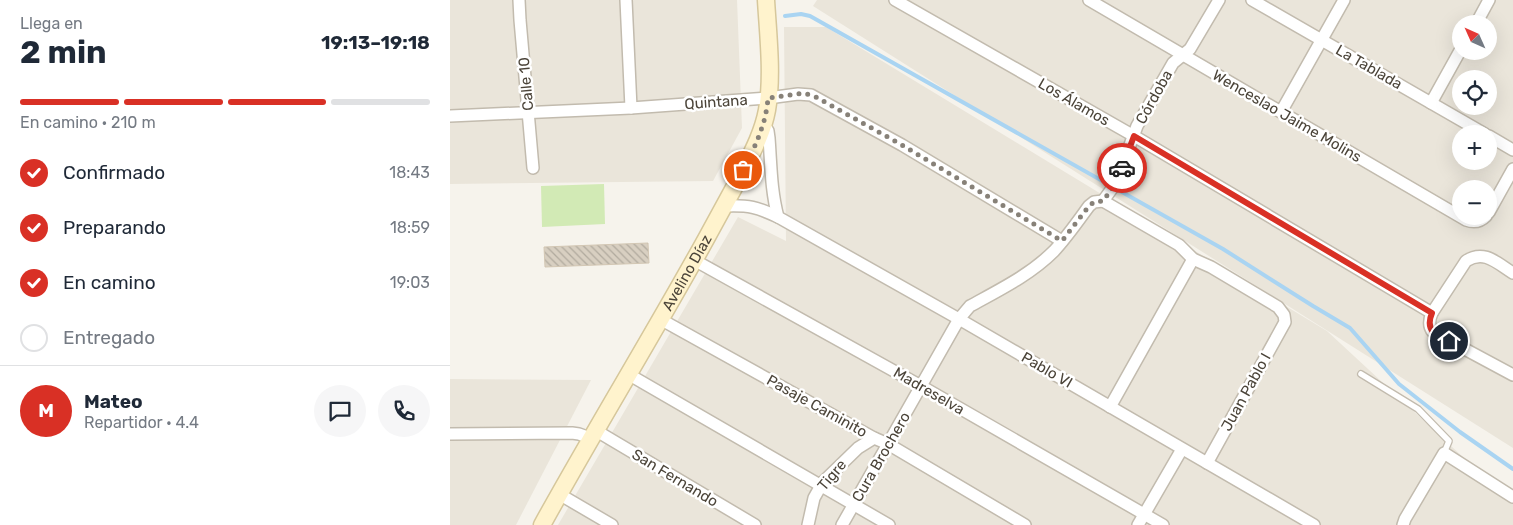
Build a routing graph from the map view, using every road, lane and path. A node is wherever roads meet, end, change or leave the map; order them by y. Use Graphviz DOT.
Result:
graph roads {
  1 [pos="519,0"];
  2 [pos="626,0"];
  3 [pos="766,0"];
  4 [pos="895,0"];
  5 [pos="1089,0"];
  6 [pos="1219,0"];
  7 [pos="1252,0"];
  8 [pos="1344,0"];
  9 [pos="1489,0"];
  10 [pos="1481,15"];
  11 [pos="1322,40"];
  12 [pos="1182,55"];
  13 [pos="1455,60"];
  14 [pos="768,98"];
  15 [pos="1431,103"];
  16 [pos="631,108"];
  17 [pos="1281,112"];
  18 [pos="529,114"];
  19 [pos="450,116"];
  20 [pos="763,124"];
  21 [pos="1470,125"];
  22 [pos="1134,136"];
  23 [pos="1497,141"];
  24 [pos="1513,150"];
  25 [pos="533,168"];
  26 [pos="1513,169"];
  27 [pos="1497,198"];
  28 [pos="1103,201"];
  29 [pos="725,206"];
  30 [pos="1452,212"];
  31 [pos="778,217"];
  32 [pos="1062,241"];
  33 [pos="1193,259"];
  34 [pos="694,260"];
  35 [pos="1513,273"];
  36 [pos="1432,313"];
  37 [pos="660,319"];
  38 [pos="959,319"];
  39 [pos="628,374"];
  40 [pos="1361,374"];
  41 [pos="1513,375"];
  42 [pos="921,386"];
  43 [pos="1110,407"];
  44 [pos="450,434"];
  45 [pos="593,434"];
  46 [pos="874,438"];
  47 [pos="888,444"];
  48 [pos="1182,449"];
  49 [pos="1444,453"];
  50 [pos="1207,463"];
  51 [pos="821,486"];
  52 [pos="559,494"];
  53 [pos="1513,497"];
  54 [pos="854,504"];
  55 [pos="1144,514"];
  56 [pos="542,525"];
  57 [pos="612,525"];
  58 [pos="755,525"];
  59 [pos="808,525"];
  60 [pos="842,525"];
  61 [pos="889,525"];
  62 [pos="1025,525"];
  63 [pos="1138,525"];
  64 [pos="1163,525"];
  65 [pos="1314,525"];
  66 [pos="1403,525"];
  1 -- 18 [label="street, Calle 10"];
  2 -- 16 [label="street"];
  3 -- 14 [label="street, Avelino Díaz"];
  4 -- 22 [label="street, Los Álamos"];
  5 -- 12 [label="street, Wenceslao Jaime Molins"];
  6 -- 12 [label="street, Córdoba"];
  7 -- 11 [label="street, La Tablada"];
  8 -- 11 [label="street"];
  9 -- 10 [label="street"];
  11 -- 15 [label="street, La Tablada"];
  11 -- 17 [label="street"];
  12 -- 17 [label="street, Wenceslao Jaime Molins"];
  12 -- 22 [label="street, Córdoba"];
  13 -- 15 [label="street"];
  14 -- 16 [label="street, Quintana"];
  14 -- 20 [label="street, Avelino Díaz"];
  14 -- 32 [label="street, Quintana"];
  15 -- 21 [label="street, La Tablada"];
  16 -- 18 [label="street, Quintana"];
  17 -- 30 [label="street, Wenceslao Jaime Molins"];
  18 -- 19 [label="street, Quintana"];
  18 -- 25 [label="street, Calle 10"];
  20 -- 29 [label="street, Avelino Díaz"];
  20 -- 31 [label="street"];
  22 -- 28 [label="street, Córdoba"];
  22 -- 36 [label="street, Los Álamos"];
  23 -- 24 [label="street"];
  26 -- 27 [label="street"];
  28 -- 32 [label="street, Cura Brochero"];
  28 -- 33 [label="street"];
  29 -- 31 [label="street, Pablo VI"];
  29 -- 34 [label="street, Avelino Díaz"];
  31 -- 38 [label="street, Pablo VI"];
  32 -- 38 [label="street, Cura Brochero"];
  33 -- 43 [label="street"];
  33 -- 50 [label="street, Juan Pablo I"];
  34 -- 37 [label="street, Avelino Díaz"];
  34 -- 42 [label="street, Madreselva"];
  35 -- 36 [label="street"];
  36 -- 41 [label="street"];
  37 -- 39 [label="street, Avelino Díaz"];
  37 -- 46 [label="street, Pasaje Caminito"];
  38 -- 42 [label="street, Cura Brochero"];
  38 -- 43 [label="street, Pablo VI"];
  39 -- 45 [label="street, Avelino Díaz"];
  39 -- 51 [label="street"];
  40 -- 49 [label="lane"];
  42 -- 47 [label="street, Cura Brochero"];
  42 -- 55 [label="street, Madreselva"];
  43 -- 48 [label="street, Pablo VI"];
  44 -- 45 [label="street, San Fernando"];
  45 -- 52 [label="street, Avelino Díaz"];
  45 -- 58 [label="street, San Fernando"];
  46 -- 47 [label="street, Pasaje Caminito"];
  46 -- 51 [label="street, Tigre"];
  47 -- 54 [label="street, Cura Brochero"];
  47 -- 62 [label="street, Pasaje Caminito"];
  48 -- 50 [label="street, Pablo VI"];
  48 -- 55 [label="street"];
  49 -- 53 [label="street"];
  49 -- 66 [label="street"];
  50 -- 65 [label="street, Pablo VI"];
  51 -- 54 [label="street"];
  51 -- 59 [label="street, Tigre"];
  52 -- 56 [label="street, Avelino Díaz"];
  52 -- 57 [label="street"];
  54 -- 60 [label="street, Cura Brochero"];
  54 -- 61 [label="street"];
  55 -- 63 [label="street"];
  55 -- 64 [label="street, Madreselva"];
}
